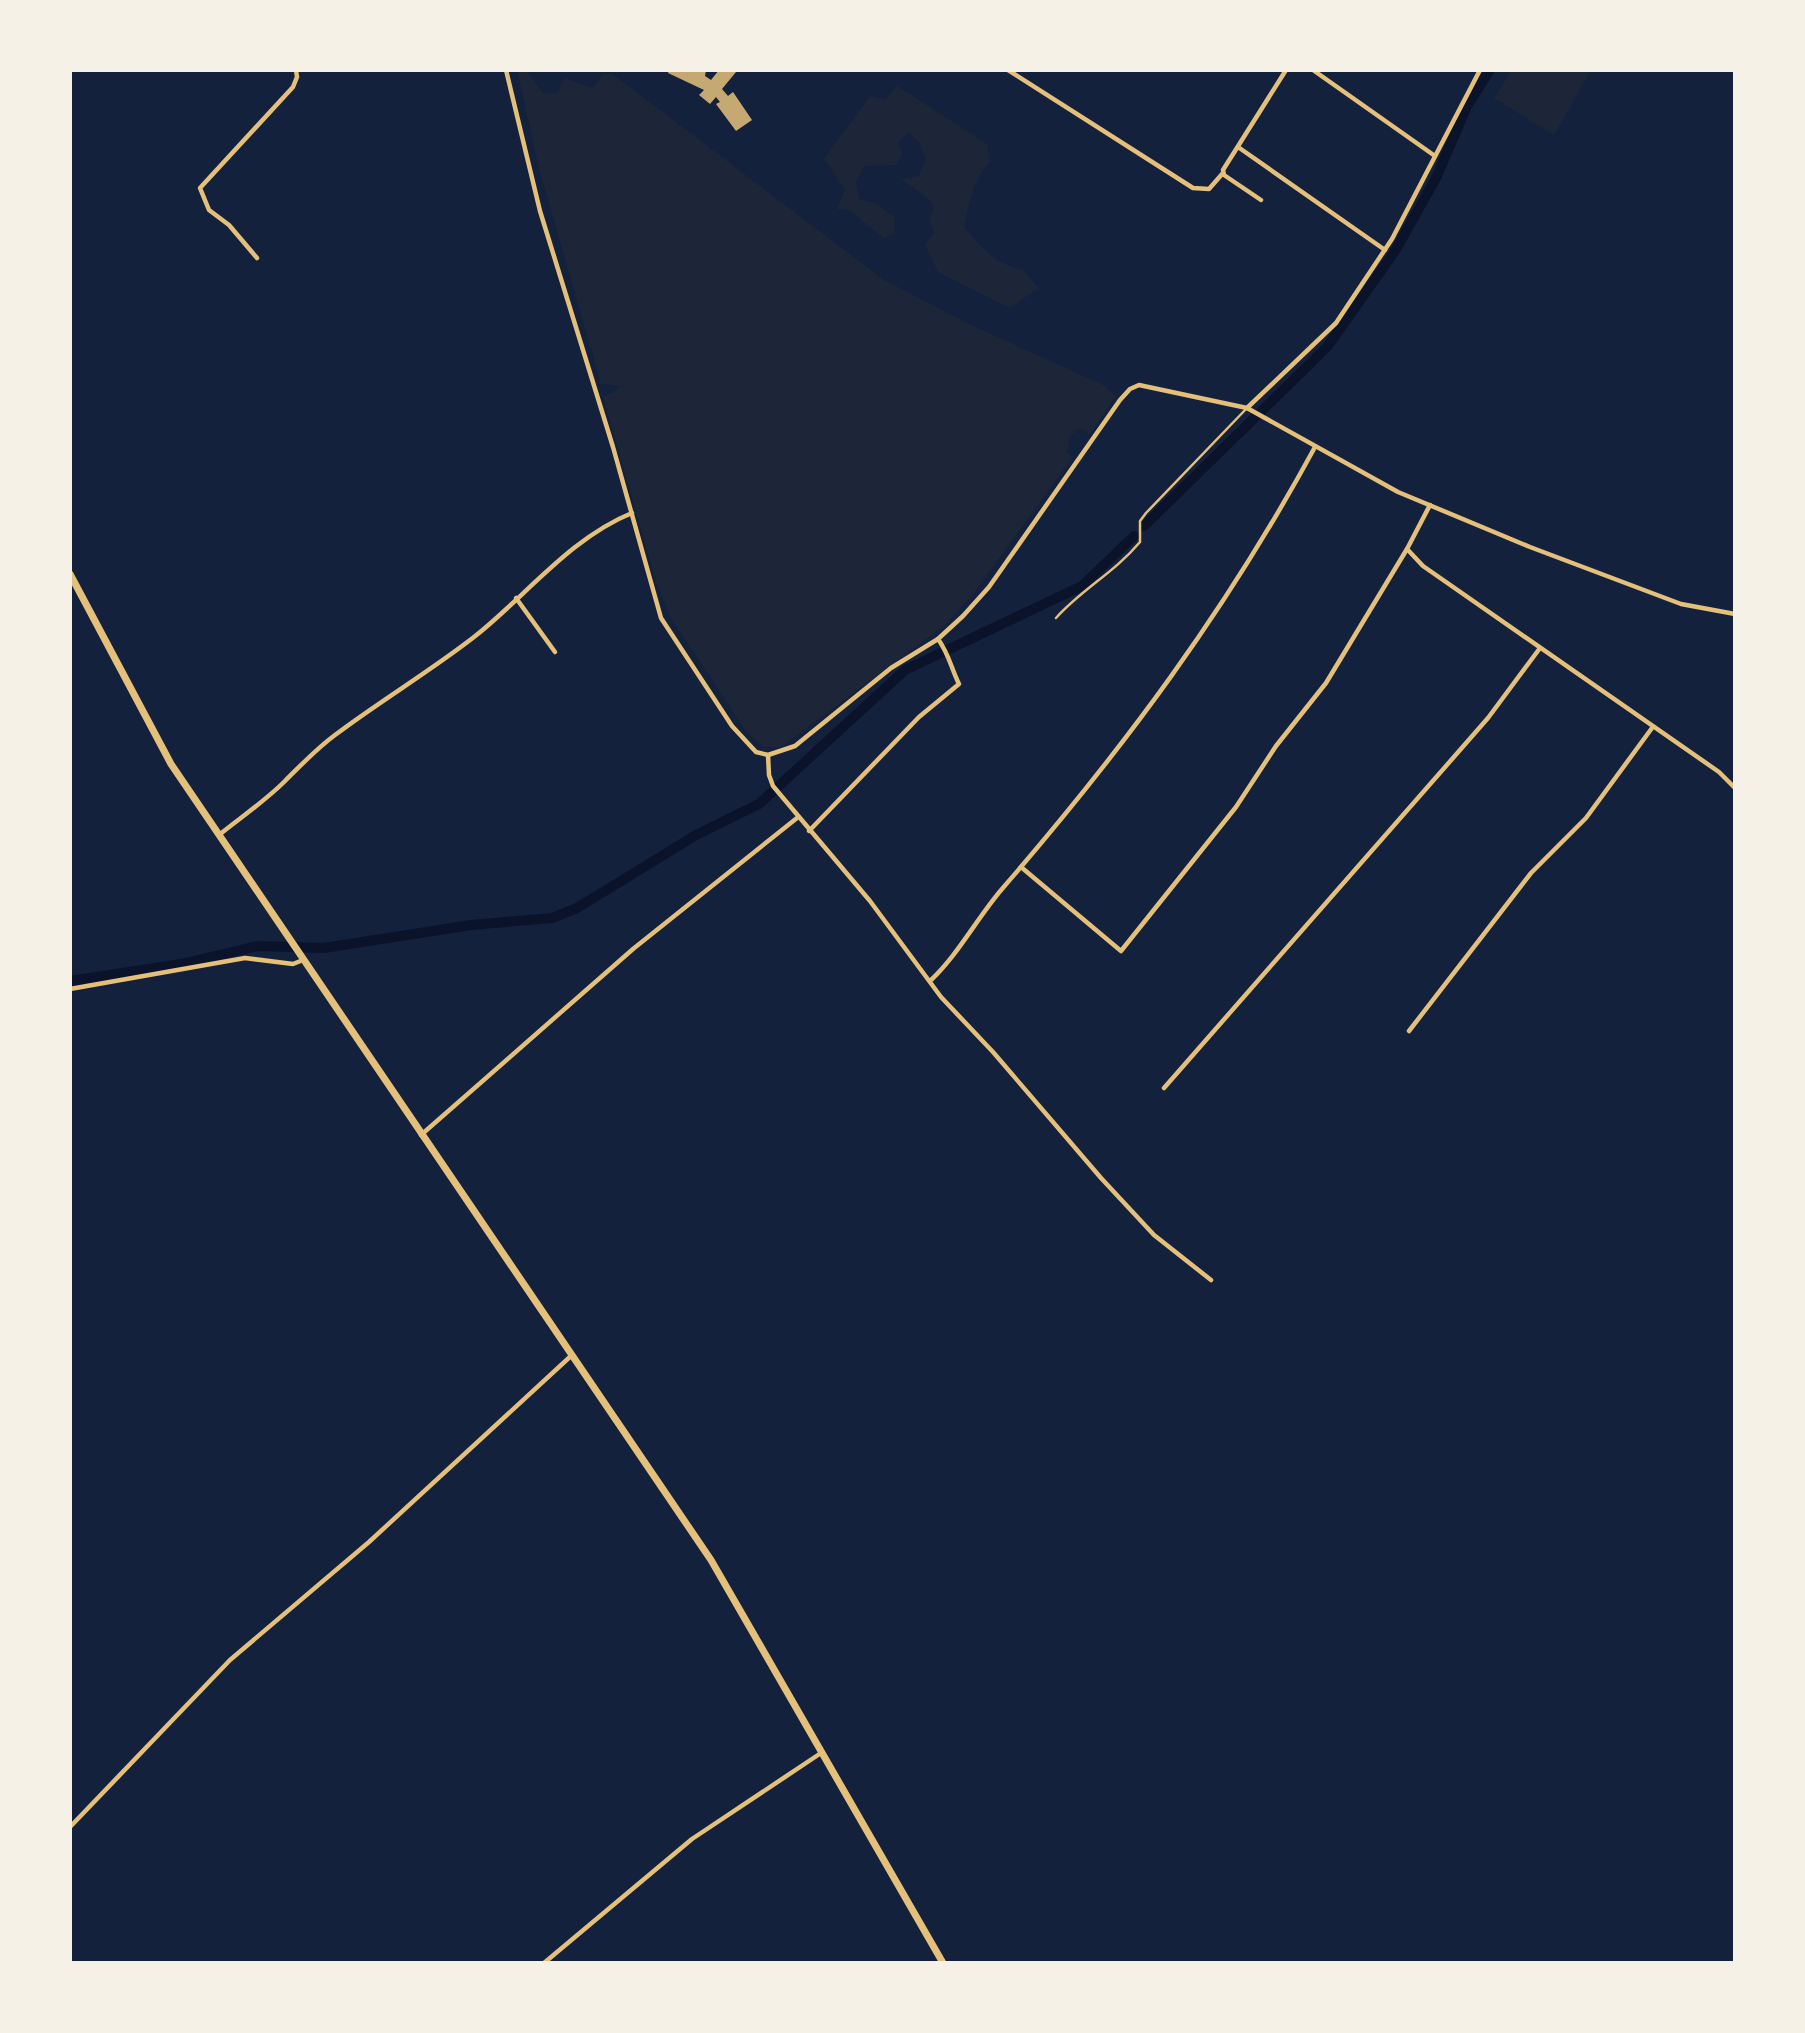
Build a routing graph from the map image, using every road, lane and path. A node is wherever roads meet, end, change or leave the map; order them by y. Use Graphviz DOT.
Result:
graph roads {
  1 [pos="296,70"];
  2 [pos="506,70"];
  3 [pos="1007,70"];
  4 [pos="1286,70"];
  5 [pos="1313,70"];
  6 [pos="1480,70"];
  7 [pos="1238,146"];
  8 [pos="1435,156"];
  9 [pos="1223,173"];
  10 [pos="1261,200"];
  11 [pos="1385,250"];
  12 [pos="257,258"];
  13 [pos="1247,408"];
  14 [pos="1315,447"];
  15 [pos="1430,505"];
  16 [pos="632,513"];
  17 [pos="1407,549"];
  18 [pos="70,574"];
  19 [pos="516,598"];
  20 [pos="1735,614"];
  21 [pos="1056,618"];
  22 [pos="938,639"];
  23 [pos="1540,648"];
  24 [pos="555,652"];
  25 [pos="1652,728"];
  26 [pos="768,755"];
  27 [pos="1735,788"];
  28 [pos="797,818"];
  29 [pos="809,831"];
  30 [pos="219,835"];
  31 [pos="1021,867"];
  32 [pos="301,957"];
  33 [pos="930,981"];
  34 [pos="70,989"];
  35 [pos="1409,1031"];
  36 [pos="1164,1088"];
  37 [pos="421,1135"];
  38 [pos="1211,1280"];
  39 [pos="573,1354"];
  40 [pos="822,1752"];
  41 [pos="70,1827"];
  42 [pos="544,1963"];
  43 [pos="943,1963"];
  1 -- 12 [label="street"];
  2 -- 16 [label="street"];
  3 -- 9 [label="street"];
  4 -- 7 [label="street"];
  5 -- 8 [label="street"];
  6 -- 8 [label="street"];
  7 -- 9 [label="street"];
  7 -- 11 [label="street"];
  8 -- 11 [label="street"];
  9 -- 10 [label="street"];
  11 -- 13 [label="street"];
  13 -- 14 [label="street"];
  13 -- 21 [label="lane"];
  13 -- 22 [label="street"];
  14 -- 15 [label="street"];
  14 -- 31 [label="street"];
  15 -- 17 [label="street"];
  15 -- 20 [label="street"];
  16 -- 19 [label="street"];
  16 -- 26 [label="street"];
  17 -- 23 [label="street"];
  17 -- 31 [label="street"];
  18 -- 30 [label="main road"];
  19 -- 24 [label="street"];
  19 -- 30 [label="street"];
  22 -- 26 [label="street"];
  22 -- 29 [label="street"];
  23 -- 25 [label="street"];
  23 -- 36 [label="street"];
  25 -- 27 [label="street"];
  25 -- 35 [label="street"];
  26 -- 28 [label="street"];
  28 -- 29 [label="street"];
  28 -- 37 [label="street"];
  29 -- 33 [label="street"];
  30 -- 32 [label="main road"];
  31 -- 33 [label="street"];
  32 -- 34 [label="street"];
  32 -- 37 [label="main road"];
  33 -- 38 [label="street"];
  37 -- 39 [label="main road"];
  39 -- 40 [label="main road"];
  39 -- 41 [label="street"];
  40 -- 42 [label="street"];
  40 -- 43 [label="main road"];
}
